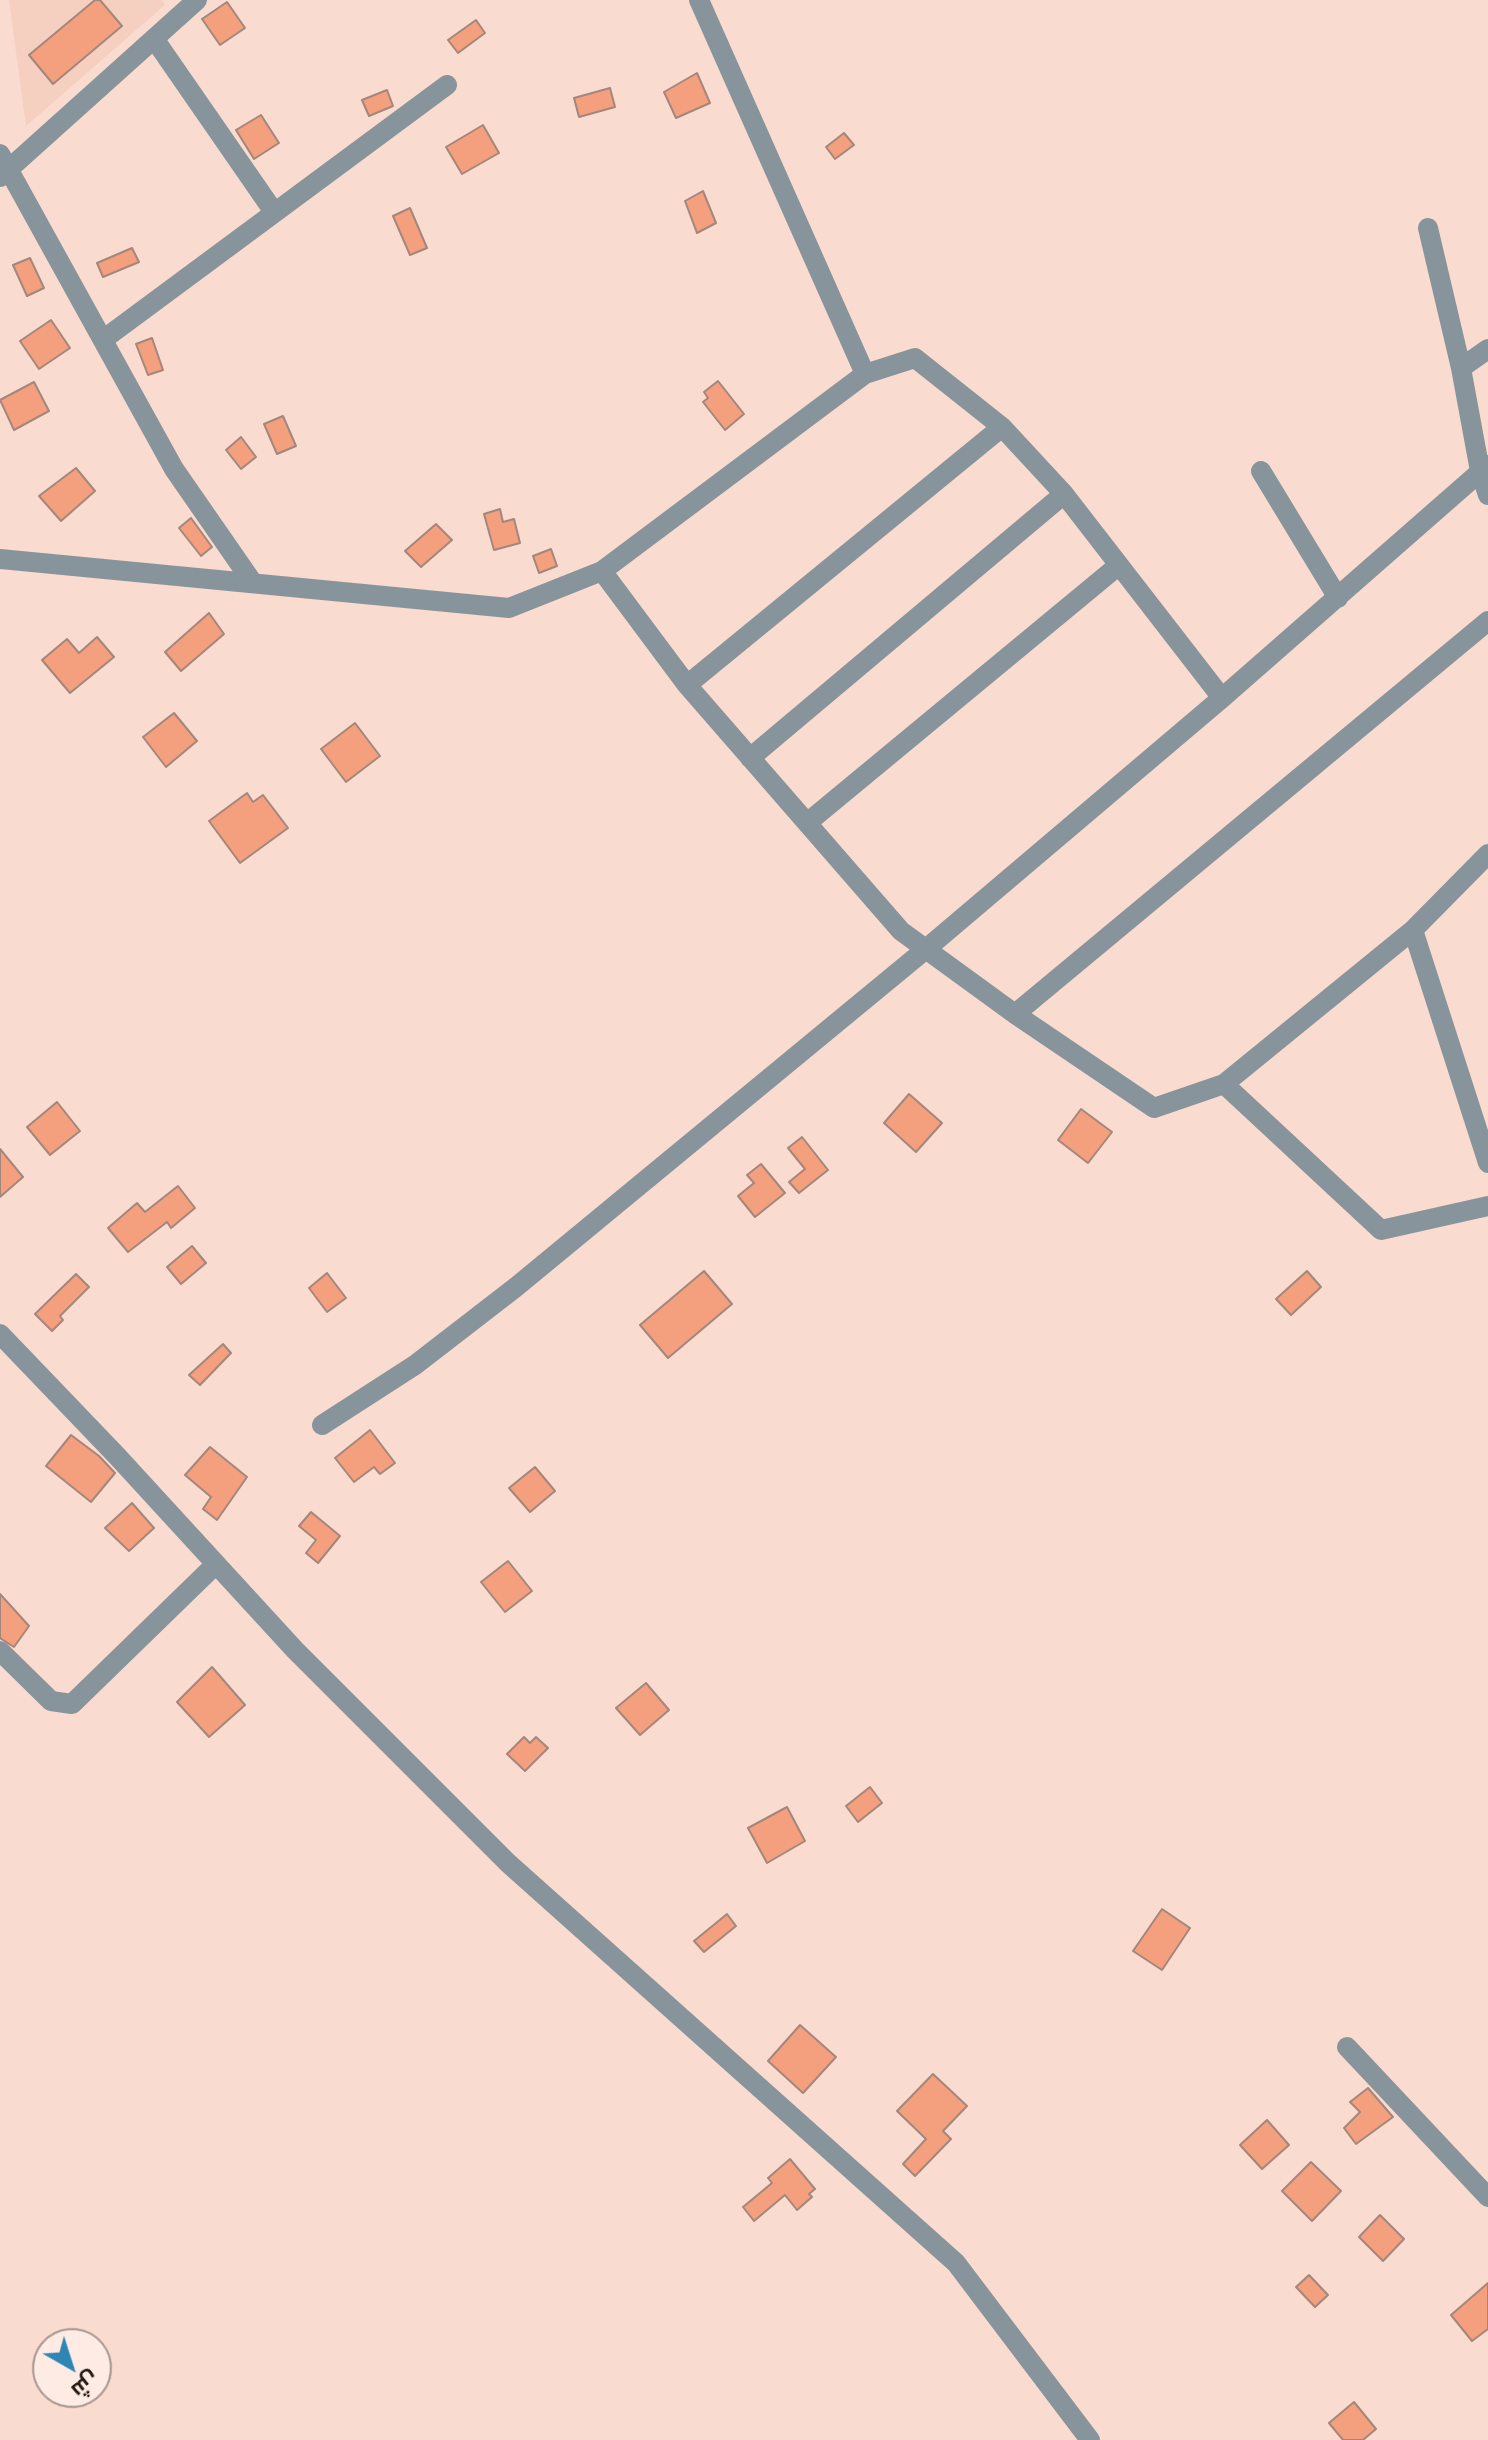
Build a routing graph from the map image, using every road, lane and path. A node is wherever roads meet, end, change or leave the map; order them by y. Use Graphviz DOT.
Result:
graph roads {
  1 [pos="197,0"];
  2 [pos="699,0"];
  3 [pos="155,40"];
  4 [pos="447,85"];
  5 [pos="2,167"];
  6 [pos="274,212"];
  7 [pos="1428,228"];
  8 [pos="104,339"];
  9 [pos="1488,349"];
  10 [pos="1461,368"];
  11 [pos="865,374"];
  12 [pos="1002,427"];
  13 [pos="1484,468"];
  14 [pos="1261,471"];
  15 [pos="1064,494"];
  16 [pos="1488,495"];
  17 [pos="0,559"];
  18 [pos="1119,565"];
  19 [pos="602,571"];
  20 [pos="253,583"];
  21 [pos="1338,598"];
  22 [pos="1488,621"];
  23 [pos="687,685"];
  24 [pos="1222,698"];
  25 [pos="750,758"];
  26 [pos="807,823"];
  27 [pos="1488,854"];
  28 [pos="1413,930"];
  29 [pos="926,949"];
  30 [pos="1015,1014"];
  31 [pos="1224,1084"];
  32 [pos="1488,1163"];
  33 [pos="1488,1206"];
  34 [pos="0,1334"];
  35 [pos="322,1425"];
  36 [pos="216,1564"];
  37 [pos="0,1651"];
  38 [pos="1347,2047"];
  39 [pos="1488,2197"];
  40 [pos="1090,2440"];
  1 -- 3 [label="street"];
  2 -- 11 [label="street"];
  3 -- 5 [label="street"];
  3 -- 6 [label="street"];
  4 -- 6 [label="street"];
  5 -- 8 [label="street"];
  6 -- 8 [label="street"];
  7 -- 10 [label="street"];
  8 -- 20 [label="street"];
  9 -- 10 [label="street"];
  10 -- 13 [label="street"];
  11 -- 12 [label="street"];
  11 -- 19 [label="street"];
  12 -- 15 [label="street"];
  12 -- 23 [label="street"];
  13 -- 16 [label="street"];
  13 -- 21 [label="street"];
  14 -- 21 [label="street"];
  15 -- 18 [label="street"];
  15 -- 25 [label="street"];
  17 -- 20 [label="street"];
  18 -- 24 [label="street"];
  18 -- 26 [label="street"];
  19 -- 20 [label="street"];
  19 -- 23 [label="street"];
  21 -- 24 [label="street"];
  22 -- 30 [label="street"];
  23 -- 25 [label="street"];
  24 -- 29 [label="street"];
  25 -- 26 [label="street"];
  26 -- 29 [label="street"];
  27 -- 28 [label="street"];
  28 -- 31 [label="street"];
  28 -- 32 [label="street"];
  29 -- 30 [label="street"];
  29 -- 35 [label="street"];
  30 -- 31 [label="street"];
  31 -- 33 [label="street"];
  34 -- 36 [label="street"];
  36 -- 37 [label="street"];
  36 -- 40 [label="street"];
  38 -- 39 [label="street"];
}
